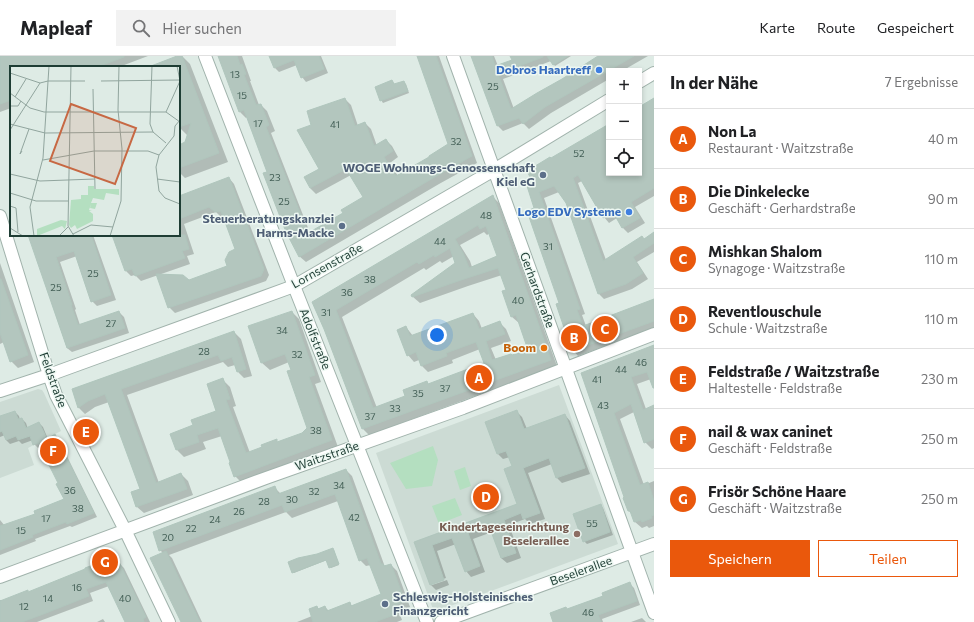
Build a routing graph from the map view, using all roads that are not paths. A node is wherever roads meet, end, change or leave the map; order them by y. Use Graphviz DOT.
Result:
graph roads {
  1 [pos="206,56"];
  2 [pos="453,56"];
  3 [pos="654,73"];
  4 [pos="642,80"];
  5 [pos="606,102"];
  6 [pos="494,170"];
  7 [pos="0,216"];
  8 [pos="294,286"];
  9 [pos="654,334"];
  10 [pos="565,368"];
  11 [pos="49,375"];
  12 [pos="0,391"];
  13 [pos="357,446"];
  14 [pos="125,530"];
  15 [pos="654,544"];
  16 [pos="632,553"];
  17 [pos="0,577"];
  18 [pos="654,613"];
  19 [pos="168,622"];
  20 [pos="427,622"];
  21 [pos="441,622"];
  1 -- 8 [label="street, Adolfstraße"];
  2 -- 6 [label="street, Gerhardstraße"];
  3 -- 4 [label="street"];
  5 -- 6 [label="street, Lornsenstraße"];
  6 -- 8 [label="street, Lornsenstraße"];
  6 -- 10 [label="street, Gerhardstraße"];
  7 -- 11 [label="street, Feldstraße"];
  8 -- 11 [label="street, Lornsenstraße"];
  8 -- 13 [label="street, Adolfstraße"];
  9 -- 10 [label="street, Waitzstraße"];
  10 -- 13 [label="street, Waitzstraße"];
  10 -- 16 [label="street, Gerhardstraße"];
  11 -- 12 [label="street, Lornsenstraße"];
  11 -- 14 [label="street, Feldstraße"];
  13 -- 14 [label="street, Waitzstraße"];
  13 -- 20 [label="street, Adolfstraße"];
  14 -- 17 [label="street, Waitzstraße"];
  14 -- 19 [label="street, Feldstraße"];
  15 -- 16 [label="street, Beselerallee"];
  16 -- 18 [label="street, Gerhardstraße"];
  16 -- 21 [label="street, Beselerallee"];
}
